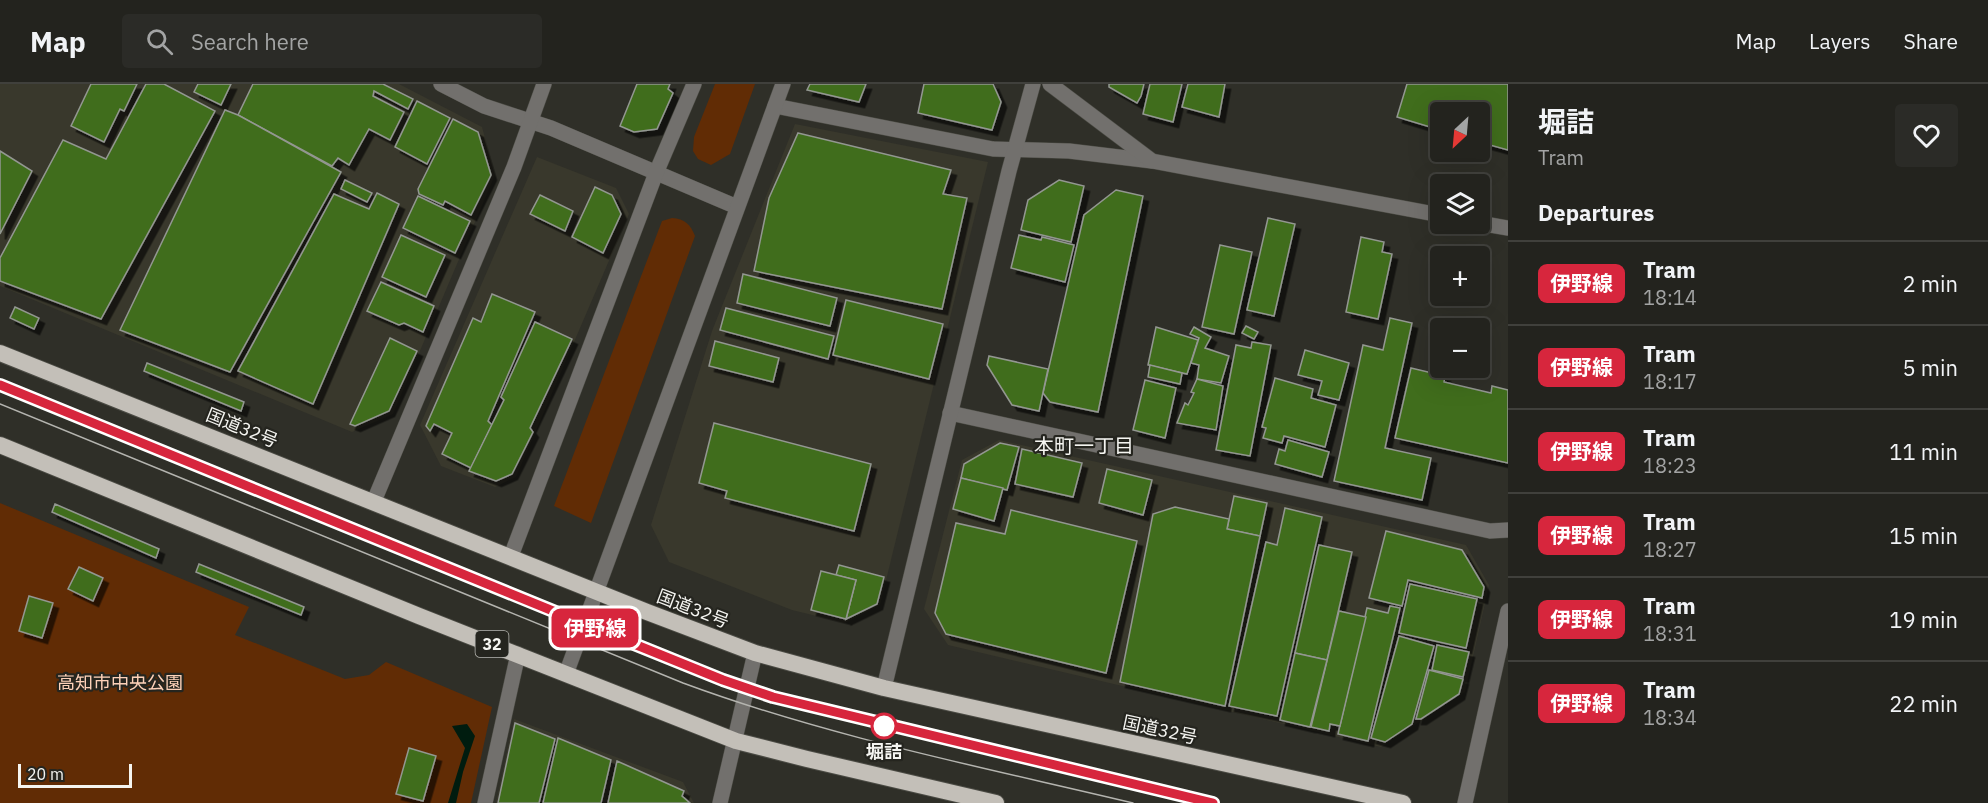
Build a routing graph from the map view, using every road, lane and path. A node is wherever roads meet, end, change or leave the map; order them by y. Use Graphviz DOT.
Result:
graph roads {
  1 [pos="441,84"];
  2 [pos="544,84"];
  3 [pos="694,84"];
  4 [pos="783,84"];
  5 [pos="1033,84"];
  6 [pos="1050,84"];
  7 [pos="775,106"];
  8 [pos="530,122"];
  9 [pos="1015,149"];
  10 [pos="1152,161"];
  11 [pos="656,173"];
  12 [pos="737,207"];
  13 [pos="1430,213"];
  14 [pos="1490,224"];
  15 [pos="1508,228"];
  16 [pos="0,353"];
  17 [pos="950,413"];
  18 [pos="0,446"];
  19 [pos="374,501"];
  20 [pos="1508,530"];
  21 [pos="511,556"];
  22 [pos="597,591"];
  23 [pos="1508,611"];
  24 [pos="755,653"];
  25 [pos="518,654"];
  26 [pos="566,674"];
  27 [pos="884,688"];
  28 [pos="736,741"];
  29 [pos="485,803"];
  30 [pos="720,803"];
  31 [pos="996,803"];
  32 [pos="1403,803"];
  33 [pos="1465,803"];
  1 -- 8 [label="street"];
  2 -- 8 [label="street"];
  3 -- 11 [label="street"];
  4 -- 7 [label="street"];
  5 -- 9 [label="street"];
  6 -- 10 [label="street"];
  7 -- 9 [label="street"];
  7 -- 12 [label="street"];
  8 -- 11 [label="street"];
  8 -- 19 [label="street"];
  9 -- 10 [label="street"];
  9 -- 17 [label="street"];
  10 -- 13 [label="street"];
  11 -- 12 [label="street"];
  11 -- 21 [label="street"];
  12 -- 22 [label="street"];
  14 -- 15 [label="street"];
  16 -- 19 [label="highway, 国道32号"];
  17 -- 20 [label="street"];
  17 -- 27 [label="street"];
  18 -- 25 [label="highway, 32"];
  19 -- 21 [label="highway, 国道32号"];
  21 -- 22 [label="highway, 国道32号"];
  22 -- 24 [label="highway, 国道32号"];
  22 -- 26 [label="street"];
  23 -- 33 [label="street"];
  24 -- 27 [label="highway, 国道32号"];
  24 -- 28 [label="street"];
  25 -- 26 [label="highway, 32"];
  25 -- 29 [label="street"];
  26 -- 28 [label="highway, 32"];
  27 -- 32 [label="highway, 国道32号"];
  28 -- 30 [label="street"];
  28 -- 31 [label="highway, 32"];
}
